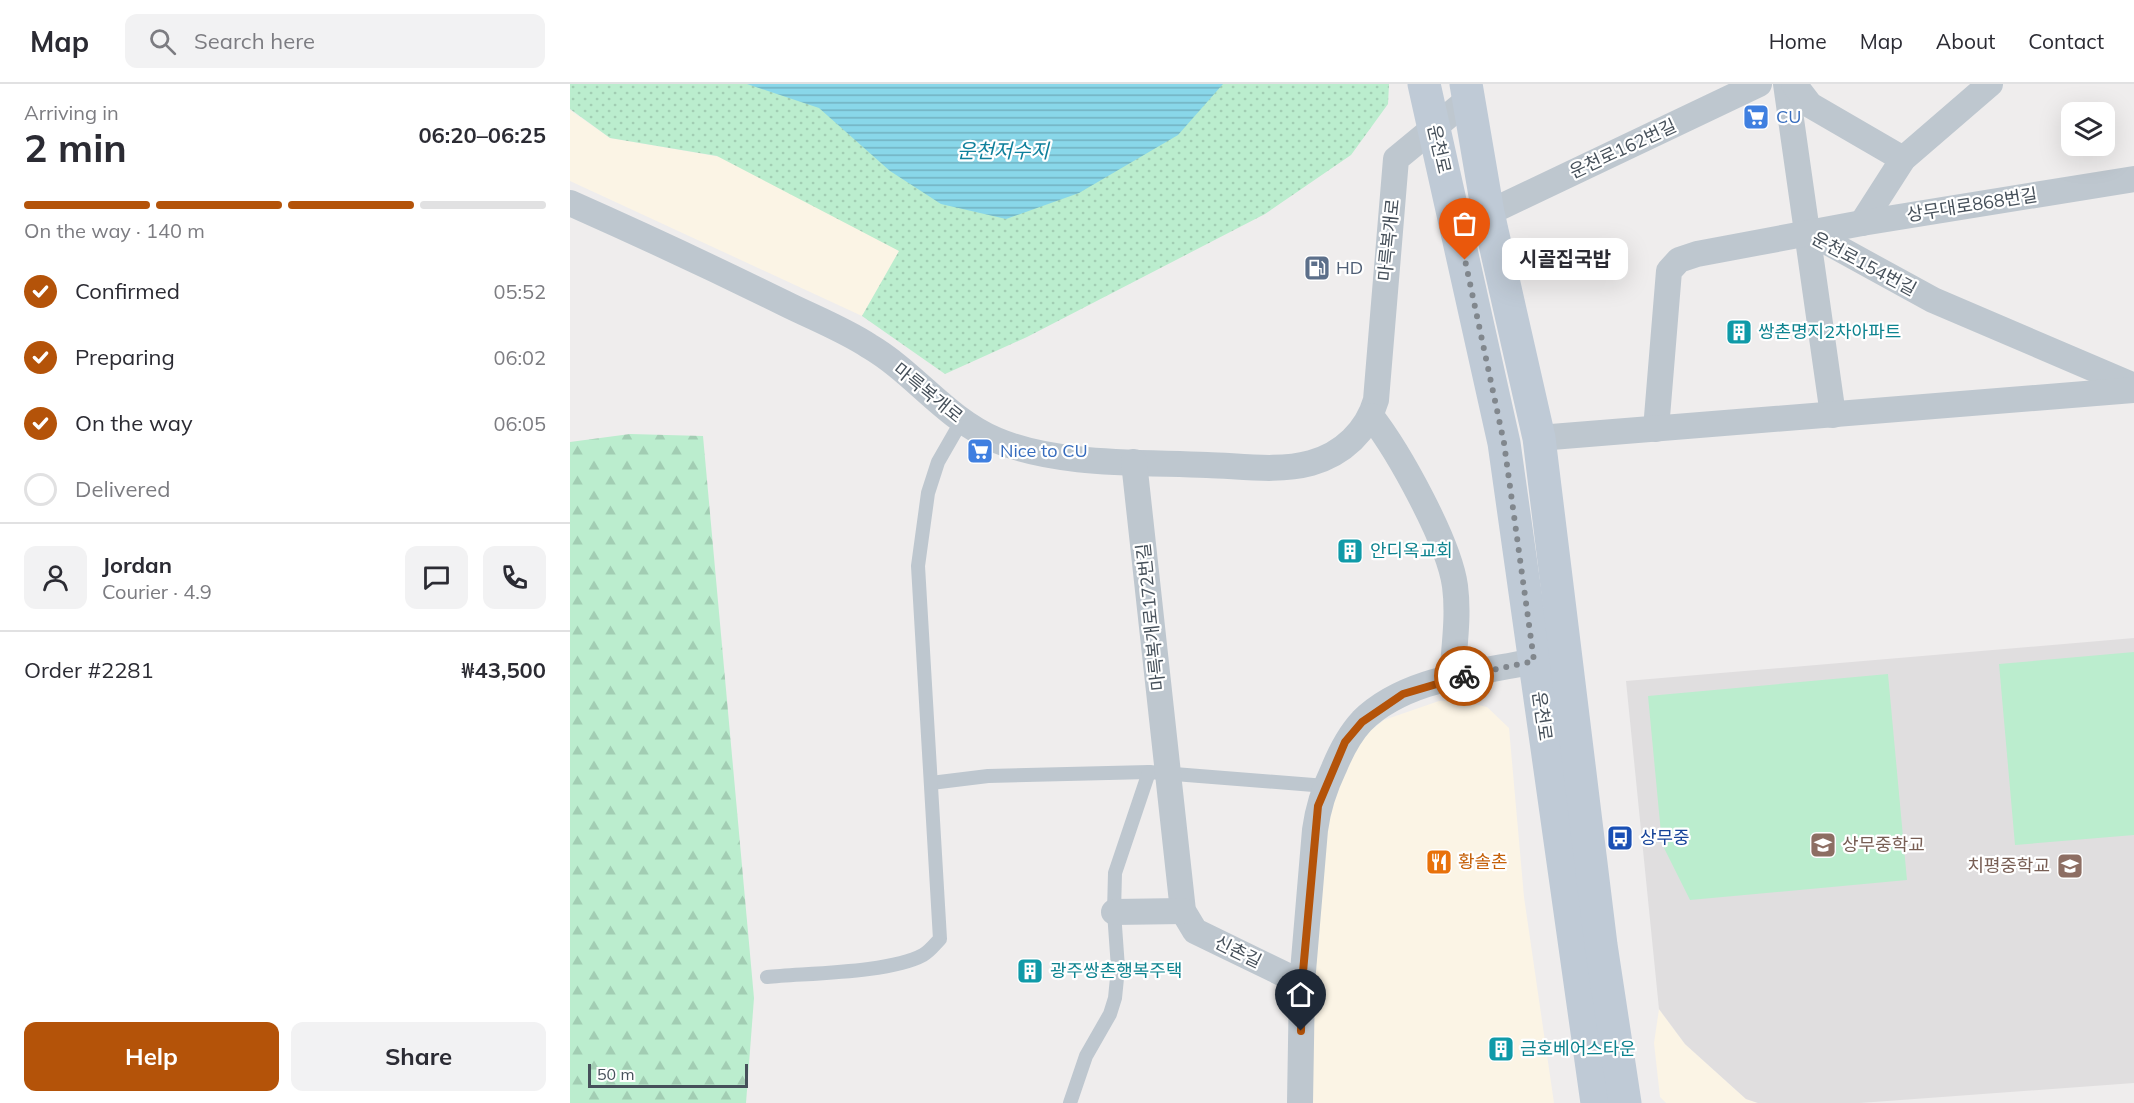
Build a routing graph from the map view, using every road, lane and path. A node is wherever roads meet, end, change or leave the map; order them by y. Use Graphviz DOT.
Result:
graph roads {
  1 [pos="1424,84"];
  2 [pos="1759,84"];
  3 [pos="1786,84"];
  4 [pos="1794,84"];
  5 [pos="1990,84"];
  6 [pos="1468,91"];
  7 [pos="1434,127"];
  8 [pos="1903,159"];
  9 [pos="2134,179"];
  10 [pos="570,203"];
  11 [pos="1488,213"];
  12 [pos="1862,223"];
  13 [pos="1809,232"];
  14 [pos="2134,388"];
  15 [pos="1833,415"];
  16 [pos="1371,416"];
  17 [pos="961,422"];
  18 [pos="1656,429"];
  19 [pos="1539,438"];
  20 [pos="1134,462"];
  21 [pos="1534,661"];
  22 [pos="1452,678"];
  23 [pos="1159,772"];
  24 [pos="931,783"];
  25 [pos="1326,786"];
  26 [pos="1184,911"];
  27 [pos="1114,912"];
  28 [pos="767,976"];
  29 [pos="1302,983"];
  30 [pos="1070,1103"];
  31 [pos="1300,1103"];
  32 [pos="1597,1103"];
  33 [pos="1624,1103"];
  1 -- 7 [label="street, 운천로"];
  2 -- 11 [label="street, 운천로162번길"];
  3 -- 13 [label="street"];
  4 -- 8 [label="street"];
  5 -- 8 [label="street"];
  6 -- 7 [label="street, 마륵복개로"];
  6 -- 11 [label="street, 운천로"];
  7 -- 16 [label="street, 마륵복개로"];
  7 -- 21 [label="street, 운천로"];
  8 -- 12 [label="street"];
  9 -- 12 [label="street, 상무대로868번길"];
  10 -- 17 [label="street, 마륵복개로"];
  11 -- 19 [label="street, 운천로"];
  12 -- 13 [label="street, 상무대로868번길"];
  13 -- 14 [label="street, 운천로154번길"];
  13 -- 15 [label="street"];
  13 -- 18 [label="street, 운천로154번길"];
  14 -- 15 [label="street, 운천로154번길"];
  15 -- 18 [label="street, 운천로154번길"];
  16 -- 20 [label="street, 마륵복개로"];
  16 -- 22 [label="street"];
  17 -- 20 [label="street, 마륵복개로"];
  17 -- 24 [label="lane"];
  18 -- 19 [label="street, 운천로154번길"];
  19 -- 33 [label="street, 운천로"];
  20 -- 23 [label="street, 마륵복개로172번길"];
  21 -- 22 [label="street"];
  21 -- 32 [label="street, 운천로"];
  22 -- 25 [label="street"];
  23 -- 24 [label="lane"];
  23 -- 25 [label="lane"];
  23 -- 26 [label="street, 마륵복개로172번길"];
  23 -- 27 [label="lane"];
  24 -- 28 [label="lane"];
  25 -- 29 [label="street"];
  26 -- 27 [label="street"];
  26 -- 29 [label="street, 신촌길"];
  27 -- 30 [label="lane"];
  29 -- 31 [label="street"];
}
